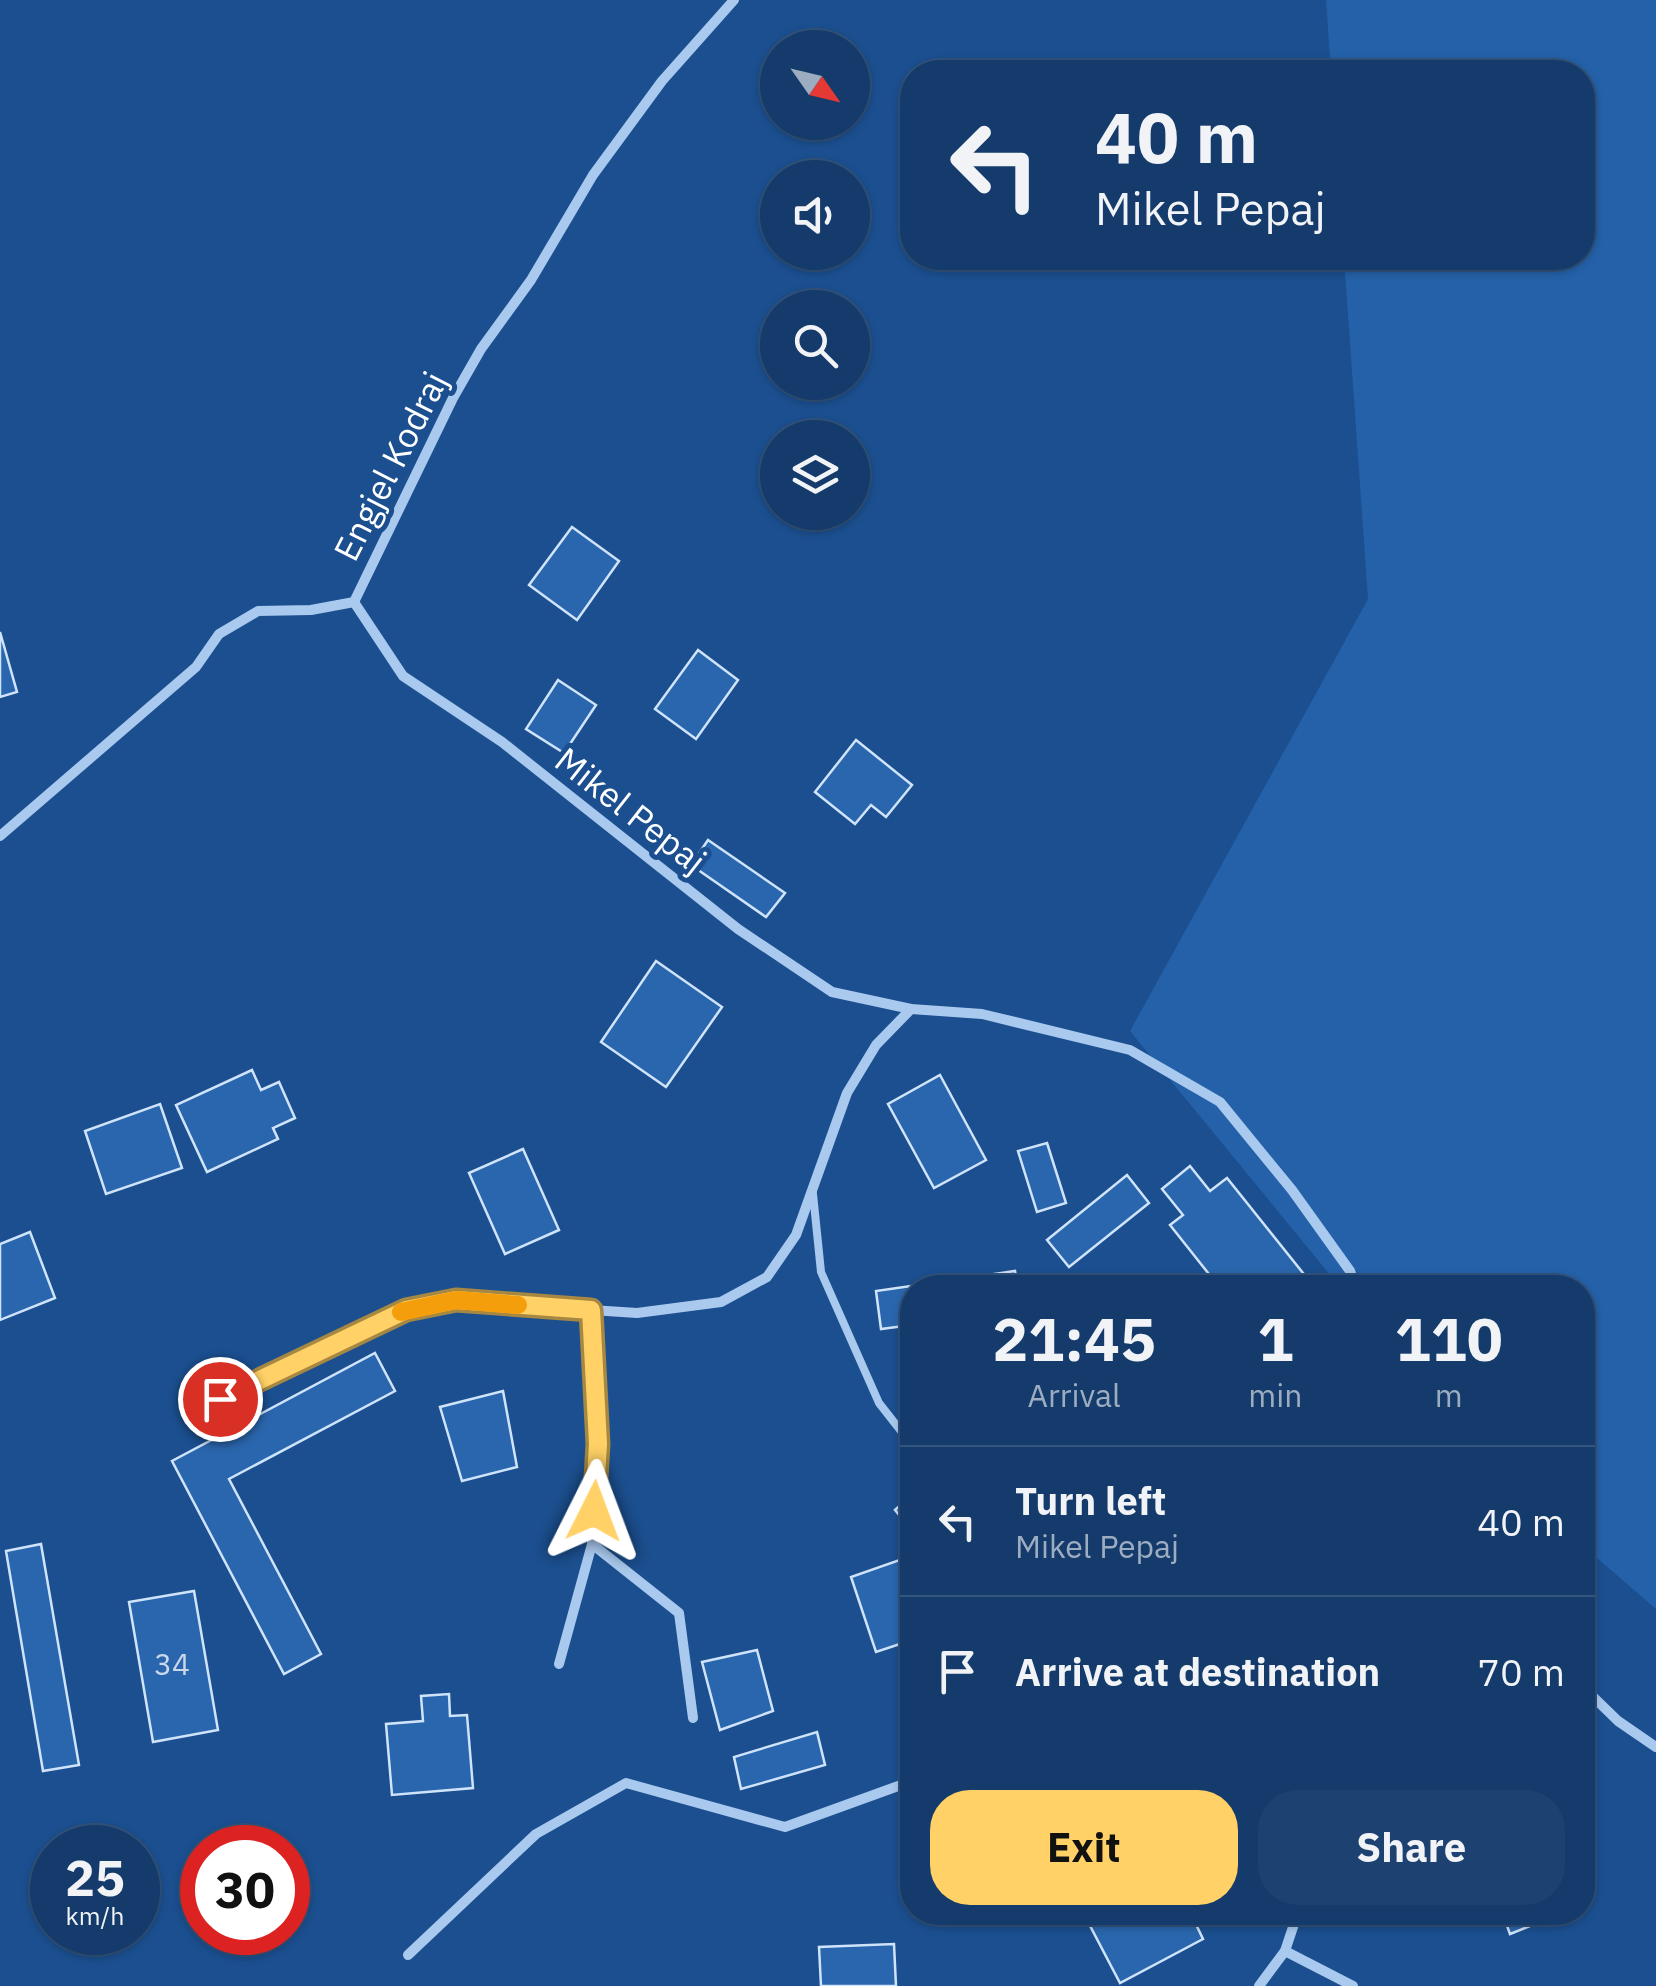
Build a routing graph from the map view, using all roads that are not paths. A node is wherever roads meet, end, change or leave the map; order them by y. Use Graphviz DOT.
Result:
graph roads {
  1 [pos="734,0"];
  2 [pos="354,602"];
  3 [pos="0,836"];
  4 [pos="911,1009"];
  5 [pos="812,1190"];
  6 [pos="1351,1275"];
  7 [pos="591,1310"];
  8 [pos="188,1414"];
  9 [pos="900,1430"];
  10 [pos="592,1544"];
  11 [pos="560,1664"];
  12 [pos="1595,1699"];
  13 [pos="692,1718"];
  14 [pos="1656,1746"];
  15 [pos="900,1785"];
  16 [pos="1294,1925"];
  17 [pos="1285,1951"];
  18 [pos="408,1955"];
  19 [pos="1259,1986"];
  20 [pos="1353,1986"];
  1 -- 2 [label="street, Engjel Kodraj"];
  2 -- 3 [label="street, Engjel Kodraj"];
  2 -- 4 [label="street, Mikel Pepaj"];
  4 -- 5 [label="street"];
  4 -- 6 [label="street, Mikel Pepaj"];
  5 -- 7 [label="street"];
  5 -- 9 [label="lane"];
  7 -- 8 [label="street"];
  7 -- 10 [label="street"];
  10 -- 11 [label="street"];
  10 -- 13 [label="street"];
  12 -- 14 [label="street"];
  15 -- 18 [label="street"];
  16 -- 17 [label="street"];
  17 -- 19 [label="street"];
  17 -- 20 [label="street"];
}
